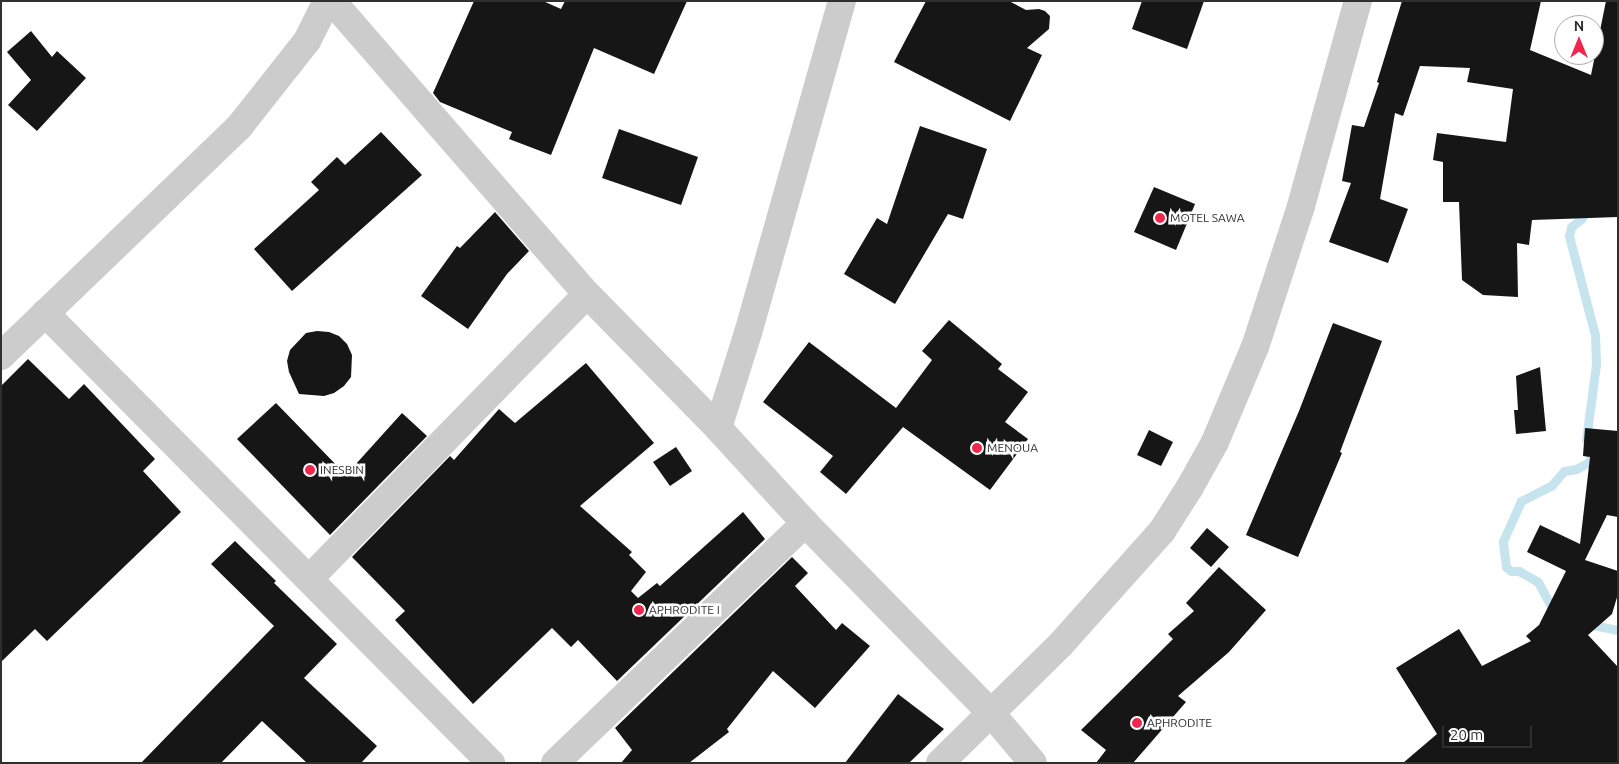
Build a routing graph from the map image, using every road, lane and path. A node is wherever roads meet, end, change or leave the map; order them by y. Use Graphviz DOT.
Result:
graph roads {
  1 [pos="327,1"];
  2 [pos="332,1"];
  3 [pos="842,1"];
  4 [pos="1358,1"];
  5 [pos="587,294"];
  6 [pos="45,313"];
  7 [pos="1,356"];
  8 [pos="718,428"];
  9 [pos="805,523"];
  10 [pos="309,579"];
  11 [pos="991,713"];
  12 [pos="491,763"];
  13 [pos="555,763"];
  14 [pos="940,763"];
  15 [pos="1033,763"];
  1 -- 6 [label="street"];
  2 -- 5 [label="street"];
  3 -- 8 [label="street"];
  4 -- 11 [label="street"];
  5 -- 8 [label="street"];
  5 -- 10 [label="street"];
  6 -- 7 [label="street"];
  6 -- 10 [label="street"];
  8 -- 9 [label="street"];
  9 -- 11 [label="street"];
  9 -- 13 [label="street"];
  10 -- 12 [label="street"];
  11 -- 14 [label="street"];
  11 -- 15 [label="street"];
}
